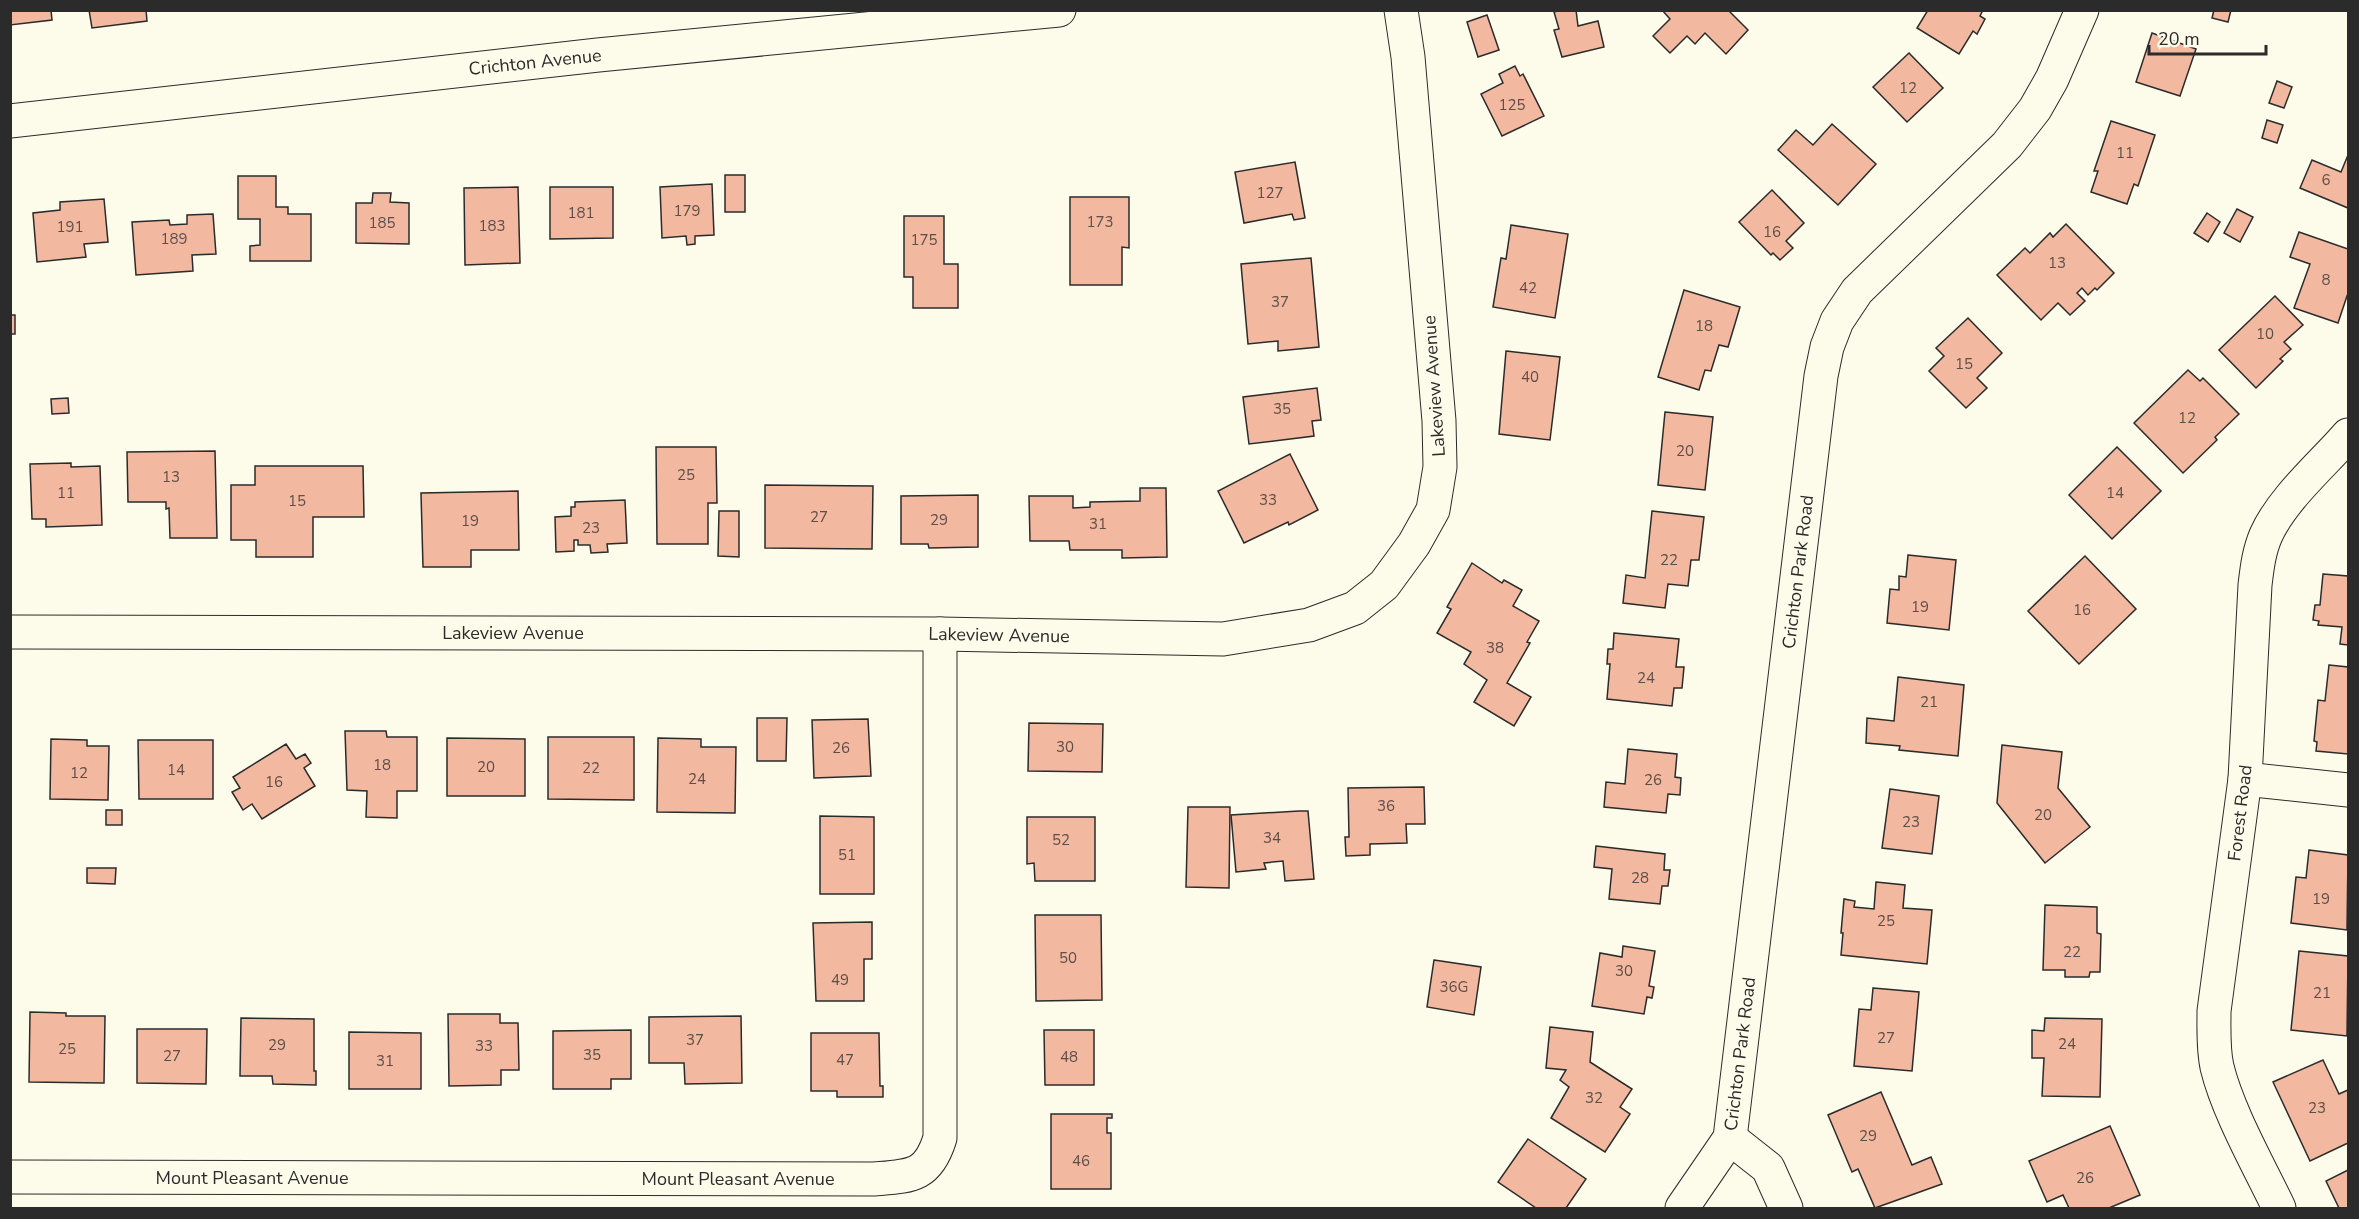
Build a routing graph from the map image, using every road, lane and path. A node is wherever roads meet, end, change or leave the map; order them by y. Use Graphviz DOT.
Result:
graph roads {
  1 [pos="1059,10"];
  2 [pos="1401,10"];
  3 [pos="2082,10"];
  4 [pos="10,121"];
  5 [pos="2349,435"];
  6 [pos="10,632"];
  7 [pos="940,634"];
  8 [pos="2245,779"];
  9 [pos="2349,790"];
  10 [pos="1730,1138"];
  11 [pos="10,1177"];
  12 [pos="1682,1209"];
  13 [pos="1786,1209"];
  14 [pos="2279,1209"];
  1 -- 4 [label="street, Crichton Avenue"];
  2 -- 7 [label="street, Lakeview Avenue"];
  3 -- 10 [label="street, Crichton Park Road"];
  5 -- 8 [label="street, Forest Road"];
  6 -- 7 [label="street, Lakeview Avenue"];
  7 -- 11 [label="street, Mount Pleasant Avenue"];
  8 -- 9 [label="street"];
  8 -- 14 [label="street, Forest Road"];
  10 -- 12 [label="street, Crichton Park Road"];
  10 -- 13 [label="street"];
}
